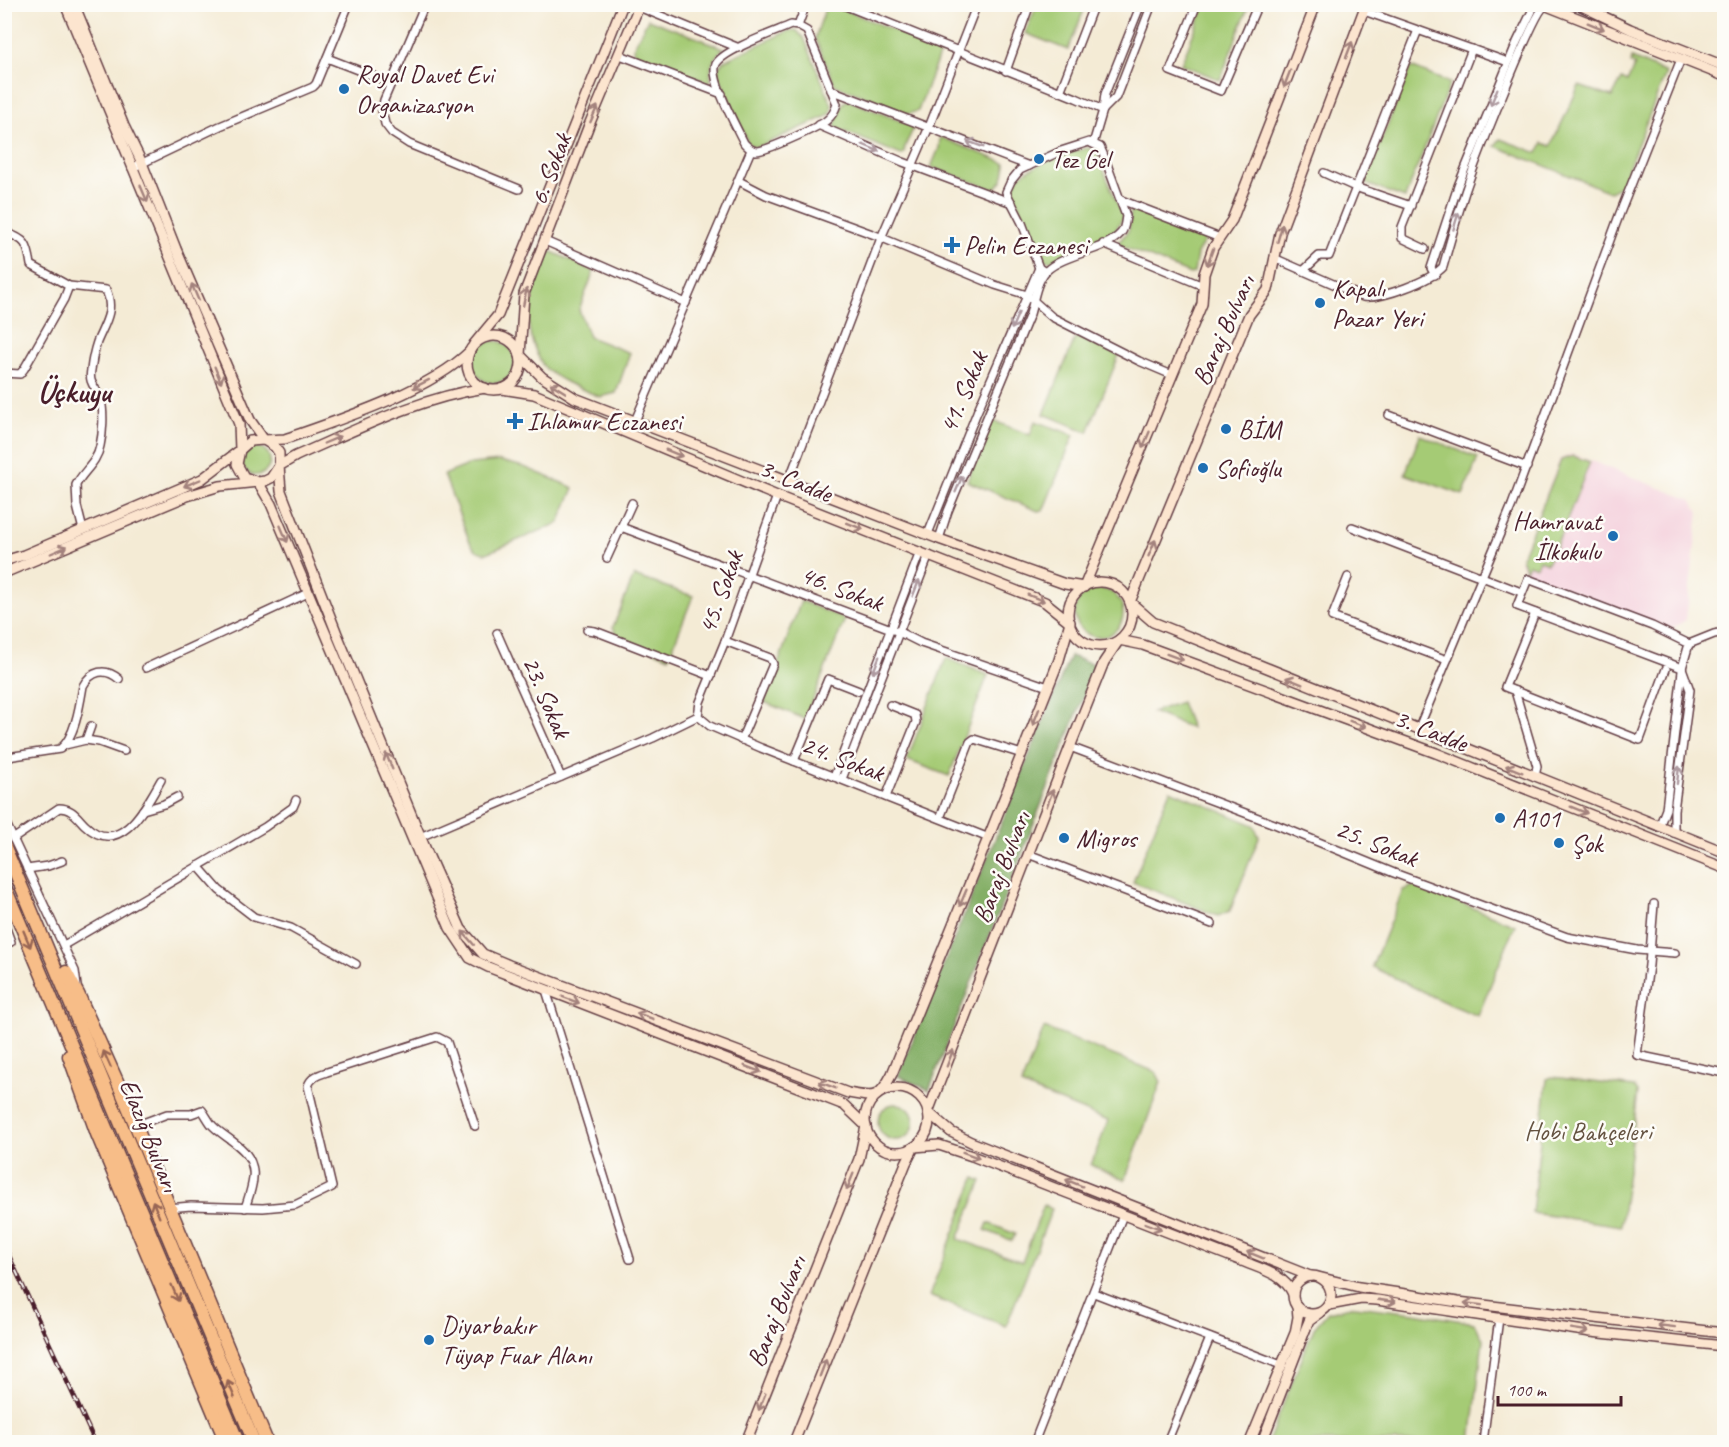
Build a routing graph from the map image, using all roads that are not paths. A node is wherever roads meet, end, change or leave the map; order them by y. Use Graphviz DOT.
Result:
graph roads {
  1 [pos="65,4"];
  2 [pos="74,4"];
  3 [pos="349,4"];
  4 [pos="425,4"];
  5 [pos="622,4"];
  6 [pos="806,4"];
  7 [pos="842,4"];
  8 [pos="977,4"];
  9 [pos="1030,4"];
  10 [pos="1094,4"];
  11 [pos="1141,4"];
  12 [pos="1152,4"];
  13 [pos="1197,4"];
  14 [pos="1258,4"];
  15 [pos="1316,4"];
  16 [pos="1531,4"];
  17 [pos="1577,4"];
  18 [pos="1543,5"];
  19 [pos="640,6"];
  20 [pos="1365,8"];
  21 [pos="798,26"];
  22 [pos="1418,30"];
  23 [pos="739,48"];
  24 [pos="1472,49"];
  25 [pos="958,52"];
  26 [pos="620,55"];
  27 [pos="327,58"];
  28 [pos="1681,59"];
  29 [pos="1508,62"];
  30 [pos="1725,66"];
  31 [pos="1006,70"];
  32 [pos="1725,76"];
  33 [pos="392,83"];
  34 [pos="831,90"];
  35 [pos="1060,92"];
  36 [pos="722,94"];
  37 [pos="1103,110"];
  38 [pos="818,125"];
  39 [pos="929,127"];
  40 [pos="1093,144"];
  41 [pos="751,150"];
  42 [pos="142,163"];
  43 [pos="913,165"];
  44 [pos="1029,166"];
  45 [pos="132,168"];
  46 [pos="1324,173"];
  47 [pos="739,181"];
  48 [pos="1355,187"];
  49 [pos="519,189"];
  50 [pos="1120,200"];
  51 [pos="1012,203"];
  52 [pos="1411,206"];
  53 [pos="4,232"];
  54 [pos="881,238"];
  55 [pos="1220,238"];
  56 [pos="545,241"];
  57 [pos="1103,244"];
  58 [pos="1425,249"];
  59 [pos="1274,258"];
  60 [pos="1042,270"];
  61 [pos="1303,271"];
  62 [pos="1436,275"];
  63 [pos="69,286"];
  64 [pos="1203,286"];
  65 [pos="1027,295"];
  66 [pos="686,303"];
  67 [pos="1033,303"];
  68 [pos="471,348"];
  69 [pos="520,355"];
  70 [pos="4,373"];
  71 [pos="1173,375"];
  72 [pos="485,388"];
  73 [pos="502,389"];
  74 [pos="1389,415"];
  75 [pos="634,421"];
  76 [pos="264,440"];
  77 [pos="240,450"];
  78 [pos="279,466"];
  79 [pos="1527,467"];
  80 [pos="789,480"];
  81 [pos="258,482"];
  82 [pos="777,496"];
  83 [pos="632,503"];
  84 [pos="621,527"];
  85 [pos="1352,527"];
  86 [pos="83,530"];
  87 [pos="928,534"];
  88 [pos="939,538"];
  89 [pos="924,554"];
  90 [pos="607,558"];
  91 [pos="4,561"];
  92 [pos="4,573"];
  93 [pos="750,575"];
  94 [pos="1481,576"];
  95 [pos="1348,577"];
  96 [pos="1084,587"];
  97 [pos="1521,592"];
  98 [pos="309,593"];
  99 [pos="1130,602"];
  100 [pos="1535,614"];
  101 [pos="1070,622"];
  102 [pos="890,629"];
  103 [pos="587,630"];
  104 [pos="899,632"];
  105 [pos="1725,632"];
  106 [pos="497,633"];
  107 [pos="1119,640"];
  108 [pos="725,641"];
  109 [pos="1689,644"];
  110 [pos="1447,660"];
  111 [pos="146,668"];
  112 [pos="1682,668"];
  113 [pos="1666,669"];
  114 [pos="711,676"];
  115 [pos="119,679"];
  116 [pos="1048,687"];
  117 [pos="859,691"];
  118 [pos="1515,691"];
  119 [pos="890,705"];
  120 [pos="698,716"];
  121 [pos="91,726"];
  122 [pos="1418,730"];
  123 [pos="86,740"];
  124 [pos="741,740"];
  125 [pos="65,745"];
  126 [pos="1070,747"];
  127 [pos="124,751"];
  128 [pos="1022,754"];
  129 [pos="4,759"];
  130 [pos="794,761"];
  131 [pos="561,777"];
  132 [pos="834,777"];
  133 [pos="1534,777"];
  134 [pos="842,779"];
  135 [pos="161,780"];
  136 [pos="177,797"];
  137 [pos="886,797"];
  138 [pos="296,800"];
  139 [pos="143,810"];
  140 [pos="940,818"];
  141 [pos="4,819"];
  142 [pos="1659,827"];
  143 [pos="1674,833"];
  144 [pos="420,837"];
  145 [pos="989,838"];
  146 [pos="9,842"];
  147 [pos="1725,852"];
  148 [pos="1028,854"];
  149 [pos="62,861"];
  150 [pos="198,866"];
  151 [pos="27,868"];
  152 [pos="1725,868"];
  153 [pos="4,885"];
  154 [pos="1654,904"];
  155 [pos="38,922"];
  156 [pos="4,923"];
  157 [pos="1212,924"];
  158 [pos="11,942"];
  159 [pos="64,945"];
  160 [pos="1650,952"];
  161 [pos="1676,953"];
  162 [pos="356,964"];
  163 [pos="546,990"];
  164 [pos="78,994"];
  165 [pos="55,1006"];
  166 [pos="1725,1072"];
  167 [pos="883,1091"];
  168 [pos="928,1112"];
  169 [pos="135,1126"];
  170 [pos="476,1126"];
  171 [pos="866,1126"];
  172 [pos="914,1147"];
  173 [pos="168,1208"];
  174 [pos="245,1208"];
  175 [pos="1123,1215"];
  176 [pos="630,1259"];
  177 [pos="1310,1276"];
  178 [pos="1322,1278"];
  179 [pos="1094,1293"];
  180 [pos="1293,1294"];
  181 [pos="1329,1305"];
  182 [pos="1297,1306"];
  183 [pos="1320,1313"];
  184 [pos="1499,1318"];
  185 [pos="1725,1333"];
  186 [pos="1210,1338"];
  187 [pos="1725,1346"];
  188 [pos="1281,1365"];
  189 [pos="226,1443"];
  190 [pos="238,1443"];
  191 [pos="254,1443"];
  192 [pos="267,1443"];
  193 [pos="746,1443"];
  194 [pos="794,1443"];
  195 [pos="1037,1443"];
  196 [pos="1167,1443"];
  197 [pos="1250,1443"];
  198 [pos="1262,1443"];
  199 [pos="1483,1443"];
  1 -- 45 [label="main road"];
  2 -- 42 [label="main road"];
  3 -- 27 [label="street"];
  4 -- 33 [label="street"];
  5 -- 68 [label="main road, 6. Sokak"];
  6 -- 21 [label="street"];
  7 -- 25 [label="street"];
  8 -- 25 [label="street"];
  9 -- 31 [label="street"];
  10 -- 35 [label="street"];
  11 -- 37 [label="street"];
  12 -- 37 [label="street"];
  13 -- 14 [label="street"];
  15 -- 55 [label="main road, Baraj Bulvarı, one-way"];
  16 -- 29 [label="street"];
  17 -- 30 [label="main road"];
  18 -- 28 [label="main road, one-way"];
  62 -- 18 [label="street, one-way"];
  19 -- 23 [label="street"];
  19 -- 26 [label="main road, 6. Sokak"];
  20 -- 22 [label="street"];
  59 -- 20 [label="main road, Baraj Bulvarı, one-way"];
  21 -- 23 [label="street"];
  21 -- 34 [label="street"];
  22 -- 24 [label="street"];
  22 -- 48 [label="street"];
  23 -- 36 [label="street"];
  24 -- 29 [label="street"];
  24 -- 52 [label="street"];
  25 -- 31 [label="street"];
  25 -- 39 [label="street"];
  26 -- 36 [label="street"];
  56 -- 26 [label="main road, 6. Sokak, one-way"];
  27 -- 33 [label="street"];
  27 -- 42 [label="street"];
  28 -- 32 [label="main road"];
  28 -- 79 [label="street"];
  29 -- 62 [label="street, one-way"];
  31 -- 35 [label="street"];
  33 -- 49 [label="street"];
  34 -- 38 [label="street"];
  34 -- 39 [label="street"];
  35 -- 37 [label="street"];
  36 -- 41 [label="street"];
  37 -- 40 [label="street"];
  38 -- 41 [label="street"];
  38 -- 43 [label="street, one-way"];
  39 -- 43 [label="street"];
  44 -- 39 [label="street, one-way"];
  40 -- 44 [label="street"];
  40 -- 50 [label="street"];
  41 -- 47 [label="street"];
  42 -- 45 [label="street"];
  76 -- 42 [label="main road, one-way"];
  43 -- 51 [label="street"];
  43 -- 54 [label="street"];
  44 -- 51 [label="street"];
  45 -- 77 [label="main road, one-way"];
  46 -- 48 [label="street"];
  47 -- 54 [label="street"];
  47 -- 66 [label="street"];
  48 -- 52 [label="street"];
  48 -- 61 [label="street"];
  50 -- 55 [label="street"];
  50 -- 57 [label="street"];
  51 -- 60 [label="street"];
  52 -- 58 [label="street"];
  53 -- 63 [label="street"];
  54 -- 65 [label="street"];
  54 -- 80 [label="street"];
  55 -- 64 [label="main road, Baraj Bulvarı, one-way"];
  56 -- 66 [label="street"];
  69 -- 56 [label="main road, 6. Sokak, one-way"];
  57 -- 60 [label="street"];
  57 -- 64 [label="street"];
  59 -- 61 [label="street"];
  99 -- 59 [label="main road, Baraj Bulvarı, one-way"];
  60 -- 65 [label="street, 41. Sokak"];
  60 -- 67 [label="street, 41. Sokak"];
  61 -- 62 [label="street"];
  63 -- 70 [label="street"];
  63 -- 86 [label="street"];
  64 -- 71 [label="main road, Baraj Bulvarı"];
  65 -- 67 [label="street"];
  65 -- 87 [label="street, 41. Sokak, one-way"];
  66 -- 75 [label="street"];
  67 -- 71 [label="street"];
  88 -- 67 [label="street, 41. Sokak, one-way"];
  68 -- 69 [label="main road"];
  68 -- 72 [label="main road"];
  68 -- 76 [label="main road, 6. Sokak, one-way"];
  69 -- 73 [label="main road"];
  75 -- 69 [label="main road, 3. Cadde, one-way"];
  71 -- 96 [label="main road, Baraj Bulvarı, one-way"];
  72 -- 73 [label="main road"];
  78 -- 72 [label="main road, one-way"];
  73 -- 82 [label="main road, 3. Cadde, one-way"];
  74 -- 79 [label="street"];
  75 -- 80 [label="main road, 3. Cadde"];
  76 -- 77 [label="main road"];
  76 -- 78 [label="main road"];
  77 -- 81 [label="main road"];
  77 -- 86 [label="main road, one-way"];
  78 -- 81 [label="main road"];
  144 -- 78 [label="main road, one-way"];
  79 -- 94 [label="street"];
  80 -- 87 [label="main road, 3. Cadde"];
  92 -- 81 [label="main road, one-way"];
  81 -- 98 [label="main road, one-way"];
  82 -- 89 [label="main road, 3. Cadde, one-way"];
  82 -- 93 [label="street, 45. Sokak"];
  83 -- 84 [label="street"];
  84 -- 90 [label="street"];
  84 -- 93 [label="street, 46. Sokak"];
  85 -- 94 [label="street"];
  86 -- 91 [label="main road"];
  87 -- 88 [label="main road, 3. Cadde"];
  88 -- 96 [label="main road, 3. Cadde"];
  89 -- 101 [label="main road, 3. Cadde, one-way"];
  89 -- 102 [label="street"];
  104 -- 89 [label="street, one-way"];
  93 -- 102 [label="street, 46. Sokak"];
  93 -- 108 [label="street, 45. Sokak"];
  94 -- 97 [label="street"];
  94 -- 110 [label="street"];
  95 -- 110 [label="street"];
  96 -- 99 [label="main road"];
  96 -- 101 [label="main road"];
  97 -- 100 [label="street"];
  97 -- 109 [label="street"];
  98 -- 111 [label="street"];
  98 -- 163 [label="main road"];
  99 -- 107 [label="main road"];
  122 -- 99 [label="main road, 3. Cadde, one-way"];
  100 -- 112 [label="street"];
  100 -- 118 [label="street"];
  101 -- 107 [label="main road"];
  101 -- 116 [label="main road, Baraj Bulvarı"];
  102 -- 104 [label="street, 46. Sokak"];
  102 -- 132 [label="street, one-way"];
  103 -- 114 [label="street"];
  104 -- 116 [label="street, 46. Sokak"];
  104 -- 134 [label="street"];
  105 -- 109 [label="street"];
  106 -- 131 [label="street, 23. Sokak"];
  107 -- 126 [label="main road, Baraj Bulvarı"];
  107 -- 152 [label="main road, 3. Cadde, one-way"];
  108 -- 114 [label="street, 45. Sokak"];
  108 -- 124 [label="street"];
  109 -- 112 [label="street"];
  110 -- 122 [label="street"];
  112 -- 142 [label="street"];
  143 -- 112 [label="street, one-way"];
  113 -- 118 [label="street"];
  114 -- 120 [label="street, 45. Sokak"];
  115 -- 125 [label="street"];
  116 -- 128 [label="main road, Baraj Bulvarı, one-way"];
  117 -- 130 [label="street"];
  118 -- 133 [label="street"];
  119 -- 137 [label="street"];
  120 -- 124 [label="street, 24. Sokak"];
  120 -- 131 [label="street"];
  121 -- 123 [label="street"];
  133 -- 122 [label="main road, 3. Cadde, one-way"];
  123 -- 125 [label="street"];
  123 -- 127 [label="street"];
  124 -- 130 [label="street, 24. Sokak"];
  125 -- 129 [label="street"];
  148 -- 126 [label="main road, Baraj Bulvarı, one-way"];
  126 -- 160 [label="street, 25. Sokak"];
  128 -- 140 [label="street"];
  128 -- 145 [label="main road, Baraj Bulvarı"];
  130 -- 132 [label="street, 24. Sokak"];
  131 -- 144 [label="street"];
  132 -- 134 [label="street, 24. Sokak"];
  133 -- 142 [label="main road, 3. Cadde"];
  134 -- 137 [label="street, 24. Sokak"];
  135 -- 139 [label="street"];
  136 -- 139 [label="street"];
  137 -- 140 [label="street, 24. Sokak"];
  138 -- 150 [label="street"];
  139 -- 146 [label="street"];
  140 -- 145 [label="street, 24. Sokak"];
  141 -- 146 [label="street"];
  142 -- 143 [label="main road, 3. Cadde"];
  143 -- 147 [label="main road, 3. Cadde"];
  167 -- 144 [label="main road, one-way"];
  145 -- 167 [label="main road, Baraj Bulvarı, one-way"];
  146 -- 151 [label="street"];
  146 -- 155 [label="highway, Elazığ Bulvarı"];
  148 -- 157 [label="street"];
  168 -- 148 [label="main road, Baraj Bulvarı, one-way"];
  149 -- 151 [label="street"];
  150 -- 159 [label="street"];
  150 -- 162 [label="street"];
  151 -- 159 [label="street"];
  153 -- 165 [label="highway, Elazığ Bulvarı, one-way"];
  154 -- 160 [label="street"];
  155 -- 164 [label="highway"];
  191 -- 155 [label="highway, Elazığ Bulvarı, one-way"];
  156 -- 158 [label="street"];
  159 -- 164 [label="street"];
  160 -- 161 [label="street, 25. Sokak"];
  160 -- 166 [label="street"];
  163 -- 171 [label="main road, one-way"];
  163 -- 176 [label="street"];
  169 -- 164 [label="highway, one-way"];
  165 -- 189 [label="highway"];
  165 -- 190 [label="highway, Elazığ Bulvarı, one-way"];
  167 -- 168 [label="main road"];
  167 -- 171 [label="main road"];
  168 -- 172 [label="main road"];
  177 -- 168 [label="main road, one-way"];
  169 -- 173 [label="highway"];
  169 -- 174 [label="street"];
  170 -- 174 [label="street"];
  171 -- 172 [label="main road"];
  171 -- 193 [label="main road, Baraj Bulvarı, one-way"];
  172 -- 175 [label="main road, one-way"];
  194 -- 172 [label="main road, one-way"];
  173 -- 174 [label="street"];
  173 -- 192 [label="highway"];
  175 -- 179 [label="street"];
  175 -- 180 [label="main road, one-way"];
  177 -- 178 [label="main road"];
  177 -- 180 [label="main road"];
  178 -- 181 [label="main road"];
  185 -- 178 [label="main road, one-way"];
  179 -- 186 [label="street"];
  179 -- 195 [label="street"];
  180 -- 182 [label="main road"];
  181 -- 183 [label="main road"];
  181 -- 184 [label="main road, one-way"];
  182 -- 183 [label="main road"];
  182 -- 188 [label="main road"];
  183 -- 198 [label="main road"];
  184 -- 187 [label="main road, one-way"];
  184 -- 199 [label="street"];
  186 -- 188 [label="street"];
  186 -- 196 [label="street"];
  188 -- 197 [label="main road"];
}
